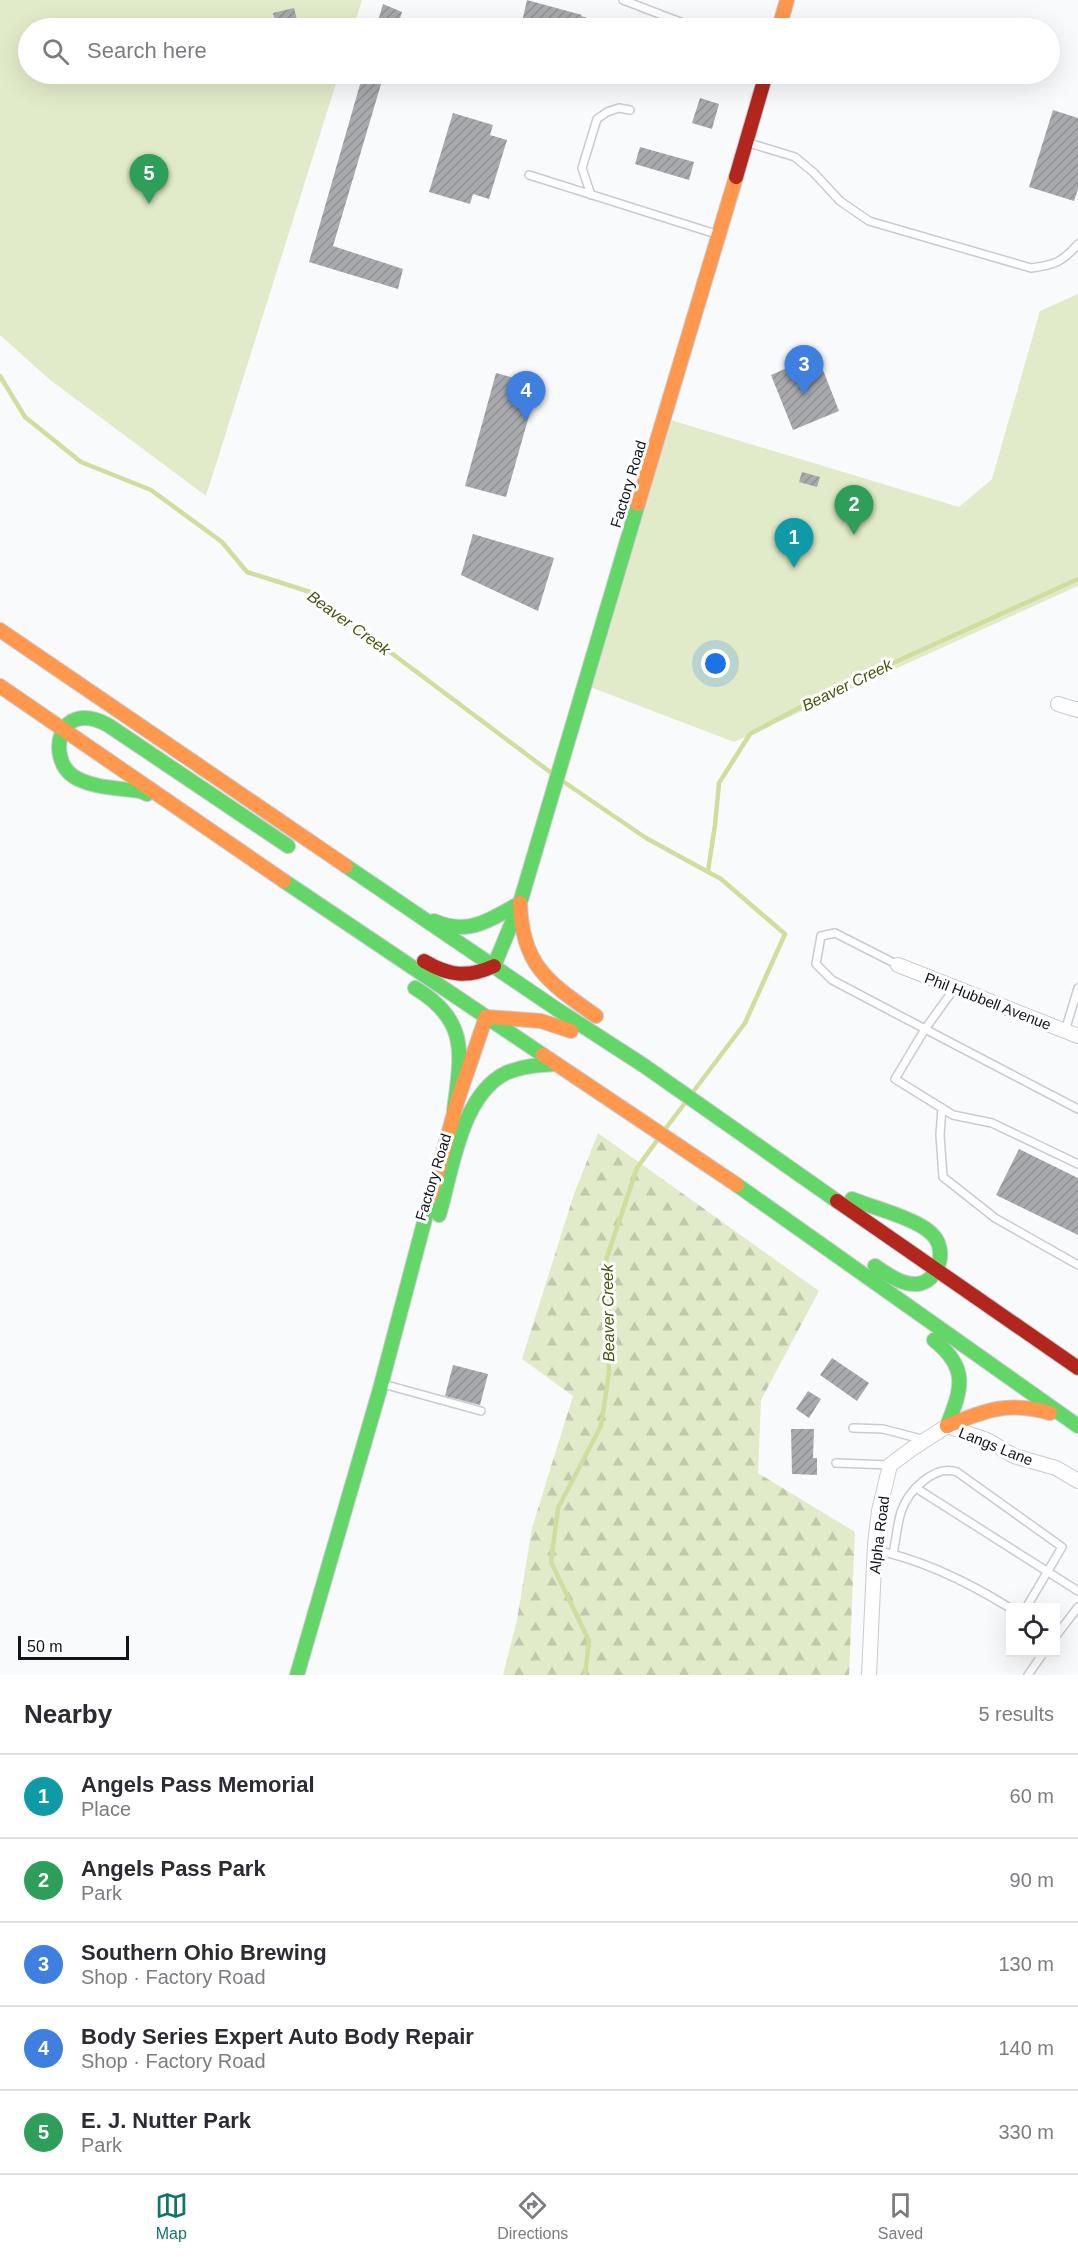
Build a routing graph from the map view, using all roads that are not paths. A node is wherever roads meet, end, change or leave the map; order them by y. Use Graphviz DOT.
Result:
graph roads {
  1 [pos="623,0"];
  2 [pos="788,0"];
  3 [pos="670,18"];
  4 [pos="782,18"];
  5 [pos="763,84"];
  6 [pos="630,110"];
  7 [pos="747,142"];
  8 [pos="529,175"];
  9 [pos="591,195"];
  10 [pos="718,235"];
  11 [pos="1078,243"];
  12 [pos="0,630"];
  13 [pos="0,686"];
  14 [pos="1058,704"];
  15 [pos="1078,710"];
  16 [pos="63,728"];
  17 [pos="89,748"];
  18 [pos="172,806"];
  19 [pos="297,851"];
  20 [pos="258,864"];
  21 [pos="272,891"];
  22 [pos="364,896"];
  23 [pos="520,903"];
  24 [pos="424,918"];
  25 [pos="898,965"];
  26 [pos="494,966"];
  27 [pos="401,978"];
  28 [pos="1078,988"];
  29 [pos="954,989"];
  30 [pos="486,1017"];
  31 [pos="612,1027"];
  32 [pos="925,1029"];
  33 [pos="1072,1033"];
  34 [pos="556,1064"];
  35 [pos="640,1070"];
  36 [pos="942,1108"];
  37 [pos="1078,1109"];
  38 [pos="454,1111"];
  39 [pos="778,1142"];
  40 [pos="712,1161"];
  41 [pos="1078,1164"];
  42 [pos="798,1172"];
  43 [pos="780,1216"];
  44 [pos="807,1251"];
  45 [pos="1078,1265"];
  46 [pos="936,1271"];
  47 [pos="902,1319"];
  48 [pos="391,1350"];
  49 [pos="1078,1368"];
  50 [pos="381,1383"];
  51 [pos="481,1411"];
  52 [pos="1074,1423"];
  53 [pos="946,1426"];
  54 [pos="853,1428"];
  55 [pos="925,1440"];
  56 [pos="836,1463"];
  57 [pos="890,1465"];
  58 [pos="1078,1482"];
  59 [pos="916,1488"];
  60 [pos="875,1550"];
  61 [pos="893,1554"];
  62 [pos="1048,1571"];
  63 [pos="1078,1591"];
  64 [pos="1029,1603"];
  65 [pos="1006,1605"];
  66 [pos="1077,1609"];
  67 [pos="1060,1631"];
  68 [pos="1041,1657"];
  69 [pos="297,1675"];
  70 [pos="869,1675"];
  71 [pos="1028,1675"];
  1 -- 3 [label="lane"];
  2 -- 4 [label="main road"];
  5 -- 7 [label="main road, Factory Road"];
  6 -- 9 [label="lane"];
  7 -- 10 [label="main road, Factory Road"];
  7 -- 11 [label="lane"];
  8 -- 9 [label="lane"];
  9 -- 10 [label="lane"];
  10 -- 23 [label="main road, Factory Road"];
  12 -- 24 [label="main road"];
  13 -- 16 [label="main road"];
  14 -- 15 [label="street"];
  16 -- 17 [label="main road"];
  16 -- 18 [label="main road"];
  16 -- 19 [label="main road"];
  17 -- 18 [label="main road"];
  17 -- 26 [label="main road"];
  18 -- 20 [label="main road"];
  20 -- 21 [label="main road"];
  20 -- 30 [label="main road"];
  22 -- 24 [label="main road"];
  23 -- 24 [label="main road"];
  23 -- 26 [label="main road, Factory Road"];
  23 -- 31 [label="main road"];
  24 -- 26 [label="main road"];
  25 -- 29 [label="street, Phil Hubbell Avenue"];
  25 -- 32 [label="lane"];
  26 -- 35 [label="main road"];
  27 -- 38 [label="main road"];
  28 -- 33 [label="lane"];
  29 -- 32 [label="lane"];
  29 -- 33 [label="street, Phil Hubbell Avenue"];
  30 -- 34 [label="main road"];
  30 -- 35 [label="main road"];
  30 -- 38 [label="main road, Factory Road"];
  32 -- 36 [label="lane"];
  32 -- 37 [label="lane"];
  34 -- 40 [label="main road"];
  34 -- 48 [label="main road, Factory Road"];
  35 -- 42 [label="main road"];
  36 -- 41 [label="lane"];
  36 -- 45 [label="lane"];
  38 -- 48 [label="main road, Factory Road"];
  39 -- 42 [label="main road"];
  40 -- 43 [label="main road"];
  40 -- 46 [label="main road"];
  42 -- 46 [label="main road"];
  42 -- 46 [label="main road"];
  43 -- 44 [label="main road"];
  43 -- 52 [label="main road"];
  46 -- 49 [label="main road"];
  47 -- 53 [label="main road"];
  48 -- 50 [label="main road, Factory Road"];
  50 -- 51 [label="lane"];
  50 -- 69 [label="main road, Factory Road"];
  52 -- 53 [label="main road"];
  53 -- 55 [label="street"];
  53 -- 58 [label="street, Langs Lane"];
  54 -- 55 [label="lane"];
  55 -- 57 [label="street"];
  56 -- 57 [label="lane"];
  57 -- 60 [label="street, Alpha Road"];
  59 -- 61 [label="lane"];
  59 -- 62 [label="lane"];
  59 -- 62 [label="lane"];
  60 -- 61 [label="lane"];
  60 -- 70 [label="street, Alpha Road"];
  61 -- 65 [label="lane"];
  62 -- 63 [label="lane"];
  62 -- 64 [label="lane"];
  66 -- 67 [label="lane"];
  68 -- 71 [label="lane"];
}
